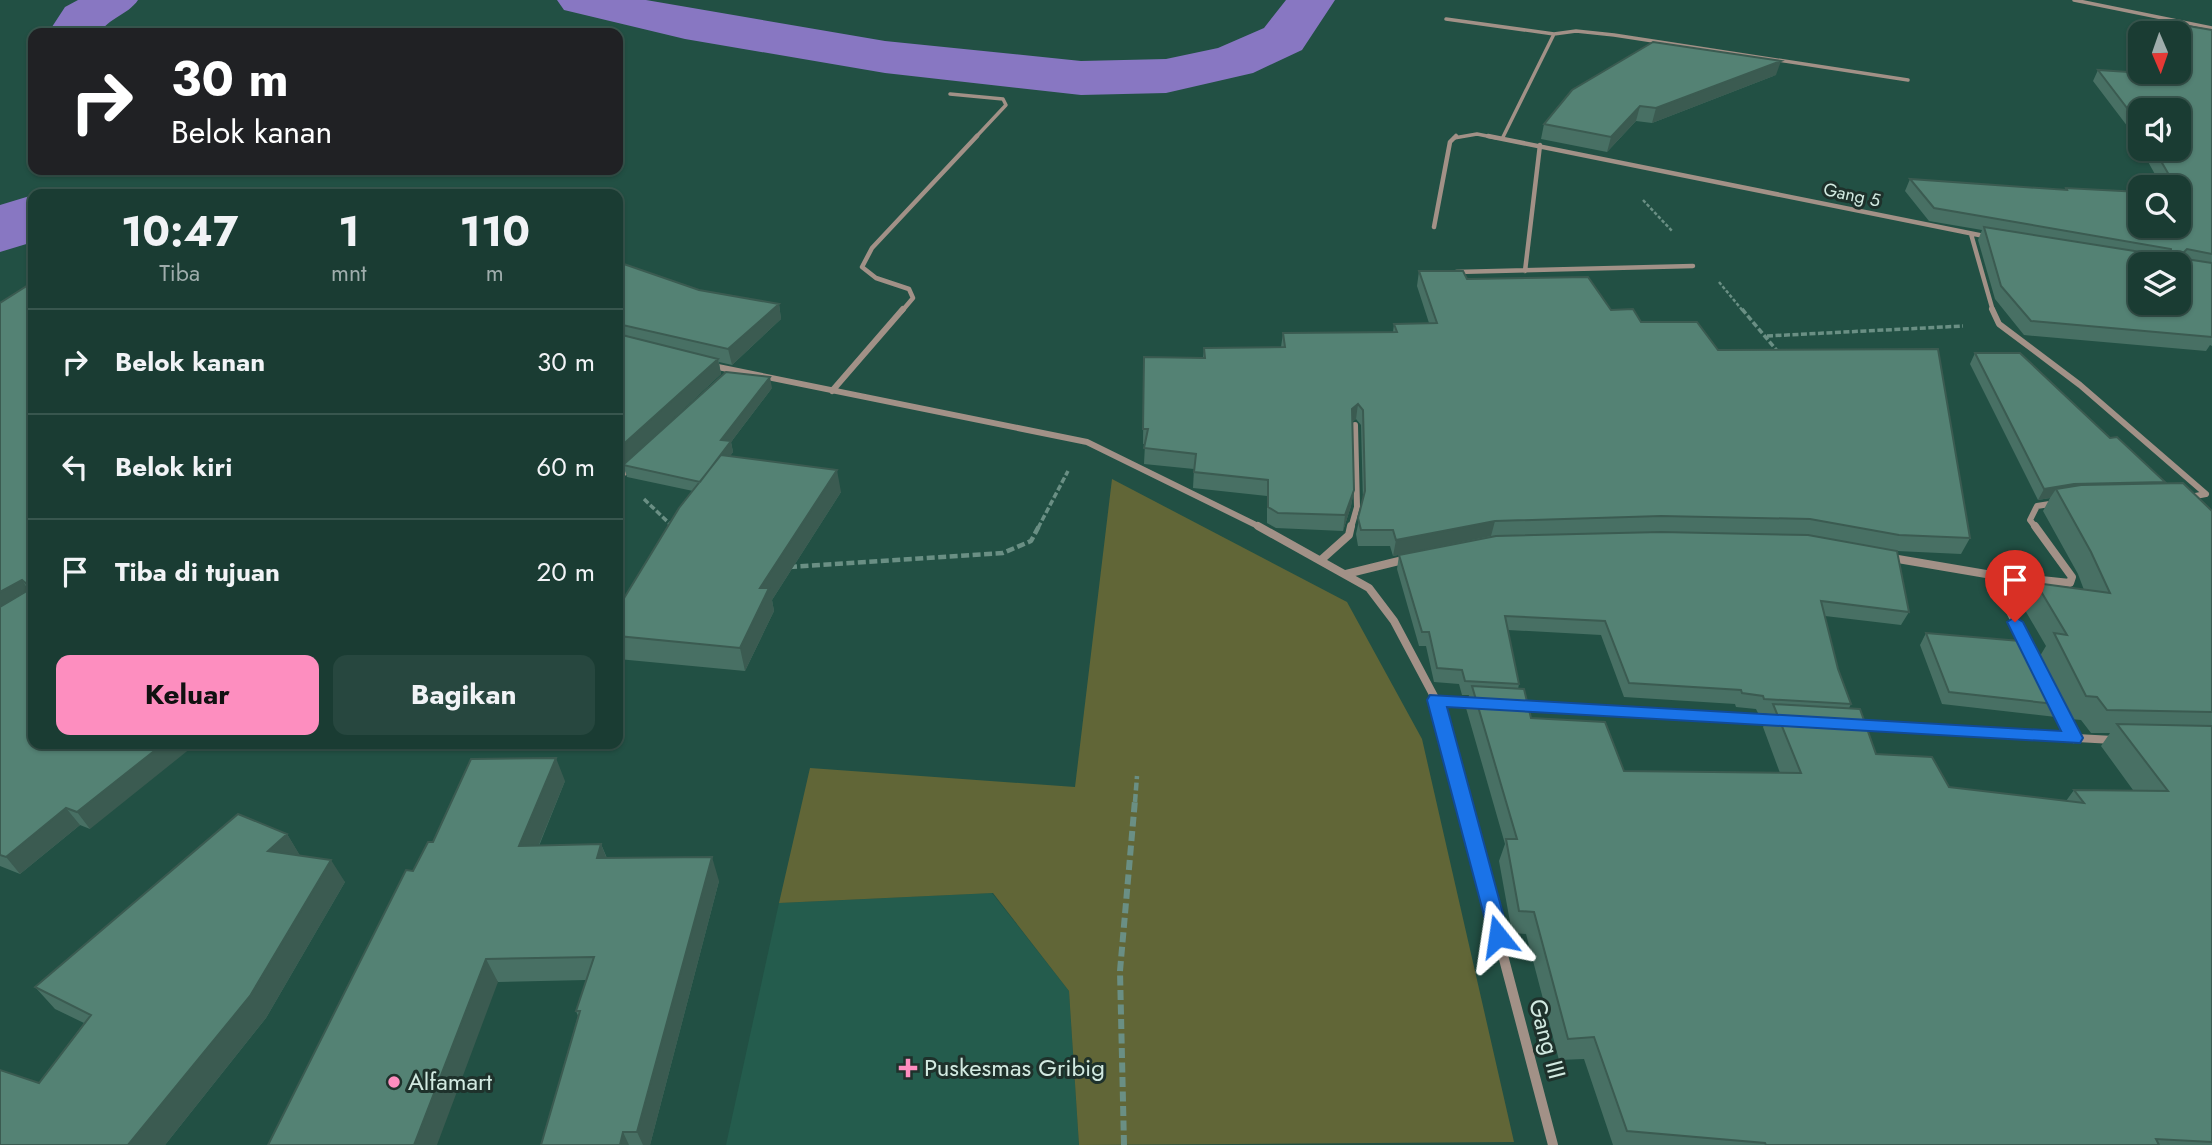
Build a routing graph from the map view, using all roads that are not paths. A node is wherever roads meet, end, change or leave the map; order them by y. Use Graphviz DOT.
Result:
graph roads {
  1 [pos="2074,0"];
  2 [pos="1447,19"];
  3 [pos="2212,28"];
  4 [pos="1554,34"];
  5 [pos="1908,80"];
  6 [pos="950,94"];
  7 [pos="1503,137"];
  8 [pos="1539,145"];
  9 [pos="1434,227"];
  10 [pos="1971,234"];
  11 [pos="1998,238"];
  12 [pos="1693,266"];
  13 [pos="1525,271"];
  14 [pos="1442,273"];
  15 [pos="707,365"];
  16 [pos="733,371"];
  17 [pos="724,380"];
  18 [pos="832,391"];
  19 [pos="1355,425"];
  20 [pos="635,464"];
  21 [pos="623,474"];
  22 [pos="2178,498"];
  23 [pos="2068,501"];
  24 [pos="1884,556"];
  25 [pos="1412,558"];
  26 [pos="1321,560"];
  27 [pos="1346,573"];
  28 [pos="1992,575"];
  29 [pos="2033,657"];
  30 [pos="2050,692"];
  31 [pos="1436,700"];
  32 [pos="1478,702"];
  33 [pos="1506,704"];
  34 [pos="1783,721"];
  35 [pos="1852,725"];
  36 [pos="2074,738"];
  37 [pos="2129,740"];
  38 [pos="1553,1145"];
  1 -- 3 [label="street"];
  2 -- 4 [label="street"];
  4 -- 5 [label="street"];
  4 -- 7 [label="street"];
  6 -- 18 [label="street"];
  7 -- 8 [label="street, Gang 5"];
  7 -- 9 [label="street, Gang 5"];
  8 -- 10 [label="street, Gang 5"];
  8 -- 13 [label="street"];
  10 -- 11 [label="street, Gang 5"];
  10 -- 22 [label="street"];
  12 -- 13 [label="street"];
  13 -- 14 [label="street"];
  15 -- 16 [label="street, Gang III"];
  16 -- 17 [label="street"];
  16 -- 18 [label="street, Gang III"];
  18 -- 26 [label="street, Gang III"];
  19 -- 26 [label="street"];
  20 -- 21 [label="street"];
  23 -- 28 [label="street"];
  24 -- 28 [label="street"];
  25 -- 27 [label="street"];
  26 -- 27 [label="street, Gang III"];
  27 -- 31 [label="street, Gang III"];
  28 -- 29 [label="street"];
  30 -- 36 [label="street"];
  31 -- 32 [label="street"];
  31 -- 38 [label="street, Gang III"];
  33 -- 34 [label="street"];
  35 -- 36 [label="street"];
  36 -- 37 [label="street"];
}
